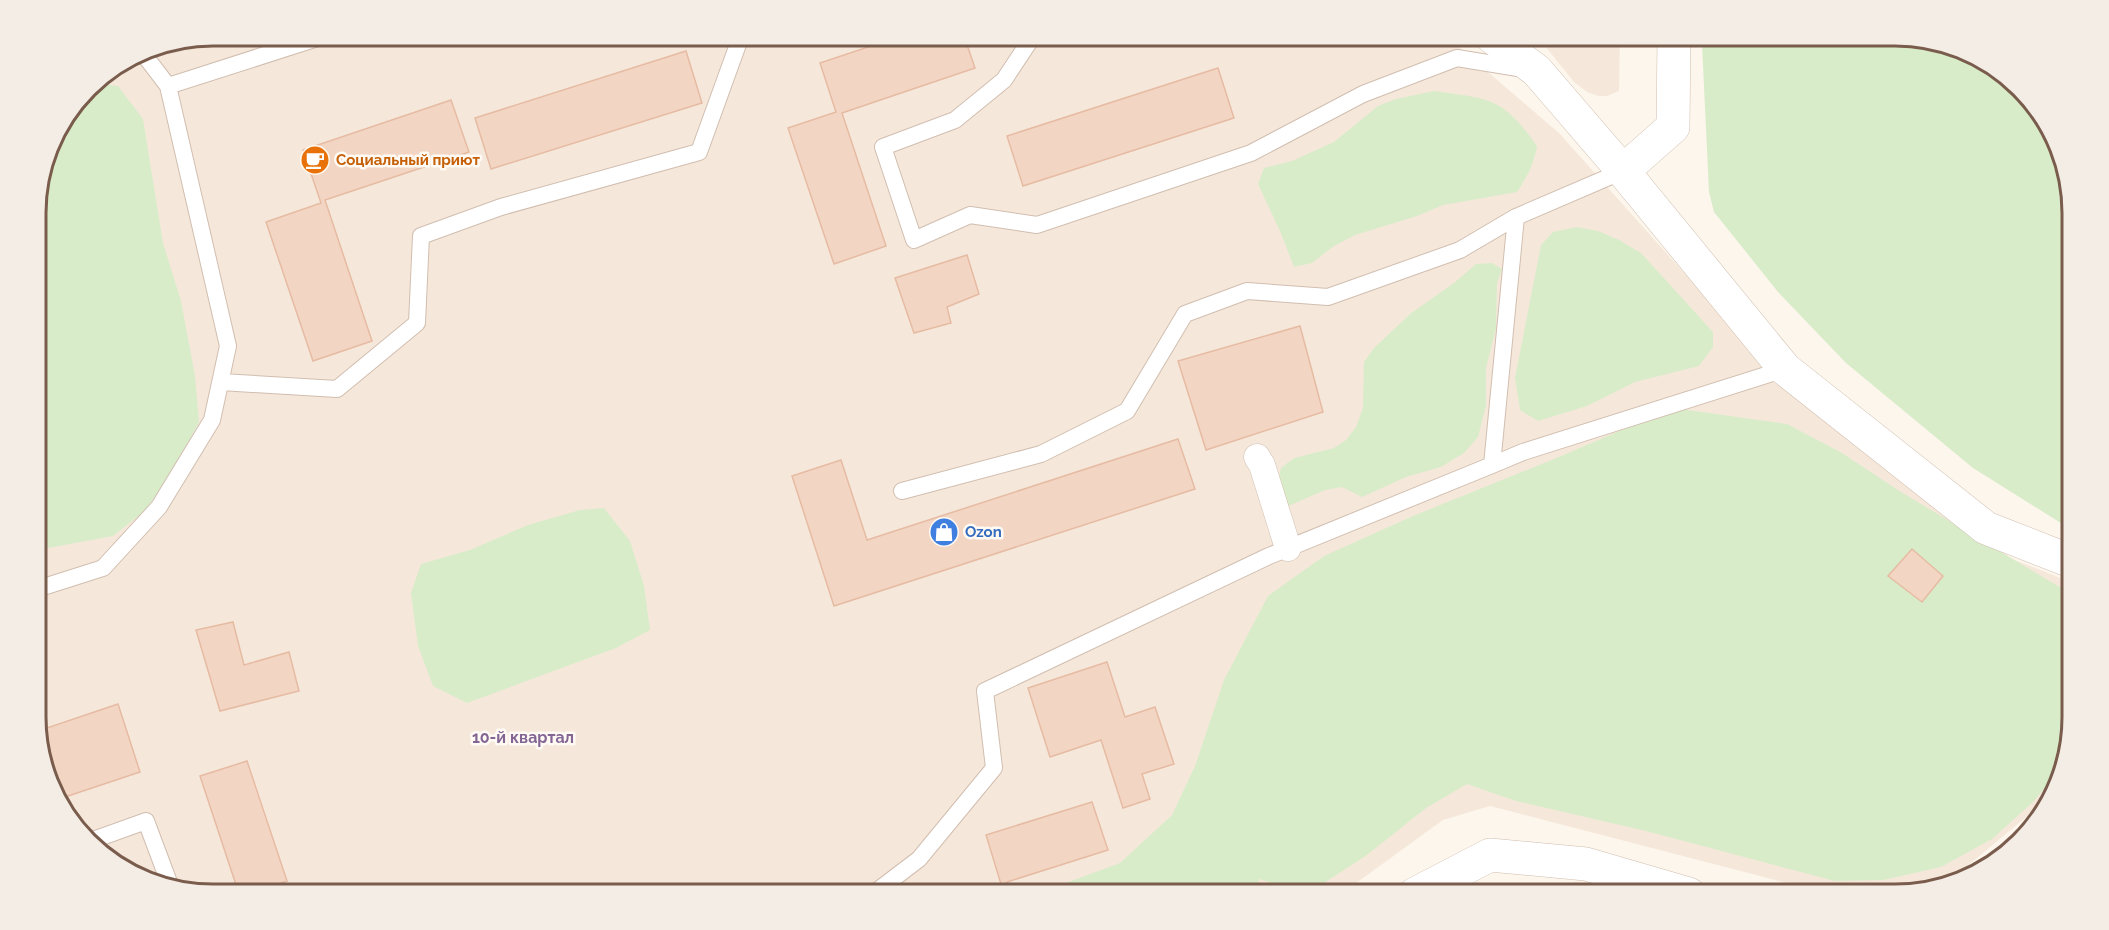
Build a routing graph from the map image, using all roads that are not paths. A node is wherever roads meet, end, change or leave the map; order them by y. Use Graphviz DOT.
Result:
graph roads {
  1 [pos="290,47"];
  2 [pos="737,47"];
  3 [pos="1026,47"];
  4 [pos="1505,47"];
  5 [pos="1674,47"];
  6 [pos="148,60"];
  7 [pos="1537,71"];
  8 [pos="168,86"];
  9 [pos="1623,171"];
  10 [pos="1516,217"];
  11 [pos="1785,369"];
  12 [pos="221,382"];
  13 [pos="1257,457"];
  14 [pos="1492,465"];
  15 [pos="902,491"];
  16 [pos="1288,548"];
  17 [pos="2062,558"];
  18 [pos="46,586"];
  19 [pos="100,838"];
  20 [pos="167,877"];
  21 [pos="1436,883"];
  22 [pos="1652,883"];
  23 [pos="887,884"];
  1 -- 8 [label="lane"];
  2 -- 12 [label="lane"];
  3 -- 7 [label="lane"];
  4 -- 7 [label="street"];
  5 -- 9 [label="street"];
  6 -- 8 [label="lane"];
  7 -- 9 [label="street"];
  8 -- 12 [label="lane"];
  9 -- 10 [label="lane"];
  9 -- 11 [label="street"];
  10 -- 14 [label="lane"];
  10 -- 15 [label="lane"];
  11 -- 14 [label="lane"];
  11 -- 17 [label="street"];
  12 -- 18 [label="lane"];
  13 -- 16 [label="street"];
  14 -- 16 [label="lane"];
  16 -- 23 [label="lane"];
  19 -- 20 [label="lane"];
  21 -- 22 [label="street"];
}
